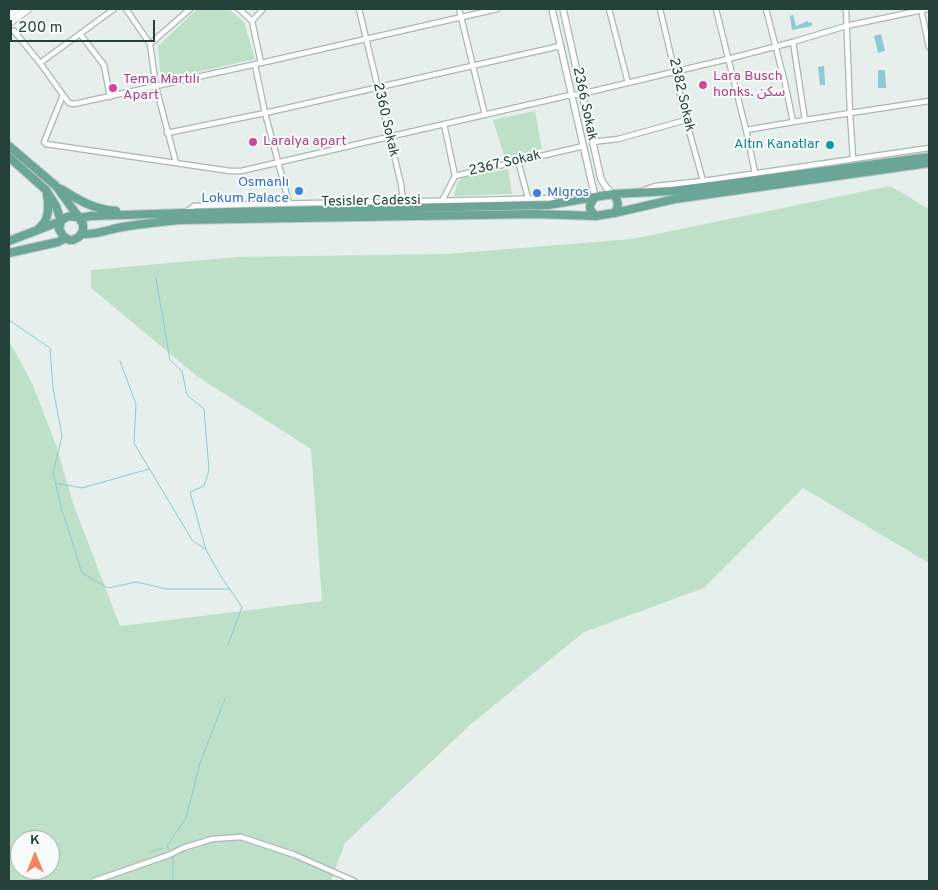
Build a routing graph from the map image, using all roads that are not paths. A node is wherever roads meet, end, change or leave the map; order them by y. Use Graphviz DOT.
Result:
graph roads {
  1 [pos="17,9"];
  2 [pos="28,9"];
  3 [pos="114,9"];
  4 [pos="126,9"];
  5 [pos="190,9"];
  6 [pos="239,9"];
  7 [pos="263,9"];
  8 [pos="359,9"];
  9 [pos="459,9"];
  10 [pos="497,9"];
  11 [pos="552,9"];
  12 [pos="563,9"];
  13 [pos="609,9"];
  14 [pos="660,9"];
  15 [pos="716,9"];
  16 [pos="766,9"];
  17 [pos="846,9"];
  18 [pos="923,9"];
  19 [pos="9,15"];
  20 [pos="461,17"];
  21 [pos="252,20"];
  22 [pos="9,23"];
  23 [pos="846,26"];
  24 [pos="14,31"];
  25 [pos="80,34"];
  26 [pos="367,38"];
  27 [pos="793,42"];
  28 [pos="150,44"];
  29 [pos="560,46"];
  30 [pos="776,46"];
  31 [pos="929,47"];
  32 [pos="728,59"];
  33 [pos="40,63"];
  34 [pos="261,63"];
  35 [pos="255,65"];
  36 [pos="473,66"];
  37 [pos="675,72"];
  38 [pos="628,83"];
  39 [pos="156,87"];
  40 [pos="378,88"];
  41 [pos="582,94"];
  42 [pos="63,95"];
  43 [pos="572,95"];
  44 [pos="110,97"];
  45 [pos="929,101"];
  46 [pos="265,113"];
  47 [pos="850,113"];
  48 [pos="484,115"];
  49 [pos="686,120"];
  50 [pos="804,120"];
  51 [pos="793,122"];
  52 [pos="444,124"];
  53 [pos="746,130"];
  54 [pos="167,133"];
  55 [pos="389,137"];
  56 [pos="592,142"];
  57 [pos="9,146"];
  58 [pos="584,146"];
  59 [pos="929,148"];
  60 [pos="9,157"];
  61 [pos="929,157"];
  62 [pos="853,159"];
  63 [pos="518,161"];
  64 [pos="278,162"];
  65 [pos="176,163"];
  66 [pos="929,163"];
  67 [pos="755,173"];
  68 [pos="455,176"];
  69 [pos="703,181"];
  70 [pos="56,186"];
  71 [pos="46,190"];
  72 [pos="613,194"];
  73 [pos="630,194"];
  74 [pos="595,197"];
  75 [pos="528,198"];
  76 [pos="403,201"];
  77 [pos="442,201"];
  78 [pos="289,203"];
  79 [pos="559,203"];
  80 [pos="185,213"];
  81 [pos="615,213"];
  82 [pos="151,214"];
  83 [pos="596,216"];
  84 [pos="78,218"];
  85 [pos="61,221"];
  86 [pos="36,230"];
  87 [pos="82,234"];
  88 [pos="66,238"];
  89 [pos="9,241"];
  90 [pos="9,253"];
  91 [pos="94,881"];
  92 [pos="354,881"];
  1 -- 19 [label="street"];
  2 -- 22 [label="main road"];
  3 -- 25 [label="street"];
  4 -- 28 [label="street"];
  5 -- 28 [label="street"];
  6 -- 21 [label="street"];
  7 -- 21 [label="street"];
  8 -- 26 [label="street, 2360 Sokak"];
  9 -- 20 [label="street"];
  10 -- 20 [label="street"];
  11 -- 29 [label="street, 2366 Sokak"];
  12 -- 41 [label="street, 2366 Sokak"];
  13 -- 38 [label="street"];
  14 -- 37 [label="street, 2382 Sokak"];
  15 -- 32 [label="street"];
  16 -- 30 [label="street"];
  17 -- 23 [label="street"];
  18 -- 23 [label="street"];
  18 -- 31 [label="street"];
  20 -- 26 [label="street"];
  20 -- 36 [label="street"];
  21 -- 34 [label="street"];
  23 -- 27 [label="street"];
  23 -- 47 [label="street"];
  24 -- 33 [label="street"];
  25 -- 33 [label="street"];
  25 -- 44 [label="street"];
  26 -- 34 [label="street"];
  26 -- 40 [label="street, 2360 Sokak"];
  27 -- 30 [label="street"];
  27 -- 50 [label="street"];
  28 -- 39 [label="street"];
  29 -- 36 [label="street"];
  29 -- 43 [label="street, 2366 Sokak"];
  30 -- 32 [label="street"];
  30 -- 51 [label="street"];
  32 -- 37 [label="street"];
  32 -- 53 [label="street"];
  33 -- 42 [label="street"];
  34 -- 35 [label="street"];
  35 -- 39 [label="street"];
  35 -- 46 [label="street"];
  36 -- 40 [label="street"];
  36 -- 48 [label="street"];
  37 -- 38 [label="street"];
  37 -- 49 [label="street, 2382 Sokak"];
  38 -- 41 [label="street"];
  39 -- 44 [label="street"];
  39 -- 54 [label="street"];
  40 -- 46 [label="street"];
  40 -- 55 [label="street, 2360 Sokak"];
  41 -- 43 [label="street"];
  41 -- 56 [label="street, 2366 Sokak"];
  42 -- 44 [label="street"];
  42 -- 65 [label="street"];
  43 -- 48 [label="street"];
  43 -- 58 [label="street, 2366 Sokak"];
  45 -- 47 [label="street"];
  46 -- 54 [label="street"];
  46 -- 64 [label="street"];
  47 -- 50 [label="street"];
  47 -- 62 [label="street"];
  48 -- 52 [label="street"];
  49 -- 56 [label="street"];
  49 -- 69 [label="street, 2382 Sokak"];
  50 -- 51 [label="street"];
  51 -- 53 [label="street"];
  52 -- 55 [label="street"];
  52 -- 68 [label="street"];
  53 -- 67 [label="street"];
  54 -- 65 [label="street"];
  55 -- 64 [label="street"];
  55 -- 76 [label="street, 2360 Sokak"];
  56 -- 72 [label="street, 2366 Sokak"];
  57 -- 70 [label="main road"];
  58 -- 63 [label="street, 2367 Sokak"];
  58 -- 74 [label="street, 2366 Sokak"];
  59 -- 62 [label="street"];
  60 -- 71 [label="main road"];
  61 -- 73 [label="main road"];
  62 -- 67 [label="street"];
  63 -- 68 [label="street, 2367 Sokak"];
  63 -- 75 [label="street"];
  64 -- 65 [label="street"];
  64 -- 78 [label="street"];
  66 -- 81 [label="main road"];
  67 -- 69 [label="street"];
  68 -- 77 [label="street, 2367 Sokak"];
  69 -- 73 [label="street"];
  70 -- 82 [label="main road"];
  70 -- 84 [label="main road"];
  71 -- 85 [label="main road"];
  71 -- 86 [label="main road"];
  72 -- 73 [label="main road"];
  72 -- 74 [label="main road"];
  72 -- 81 [label="main road"];
  74 -- 79 [label="main road"];
  74 -- 83 [label="main road"];
  75 -- 77 [label="street, Tesisler Cadessi"];
  75 -- 79 [label="street, Tesisler Cadessi"];
  76 -- 77 [label="street, Tesisler Cadessi"];
  76 -- 78 [label="street, Tesisler Cadessi"];
  78 -- 80 [label="street, Tesisler Cadessi"];
  79 -- 80 [label="main road"];
  80 -- 82 [label="main road"];
  81 -- 83 [label="main road"];
  82 -- 84 [label="main road"];
  83 -- 87 [label="main road"];
  84 -- 85 [label="main road"];
  84 -- 87 [label="main road"];
  85 -- 86 [label="main road"];
  85 -- 88 [label="main road"];
  86 -- 89 [label="main road"];
  87 -- 88 [label="main road"];
  88 -- 90 [label="main road"];
  91 -- 92 [label="street"];
}
